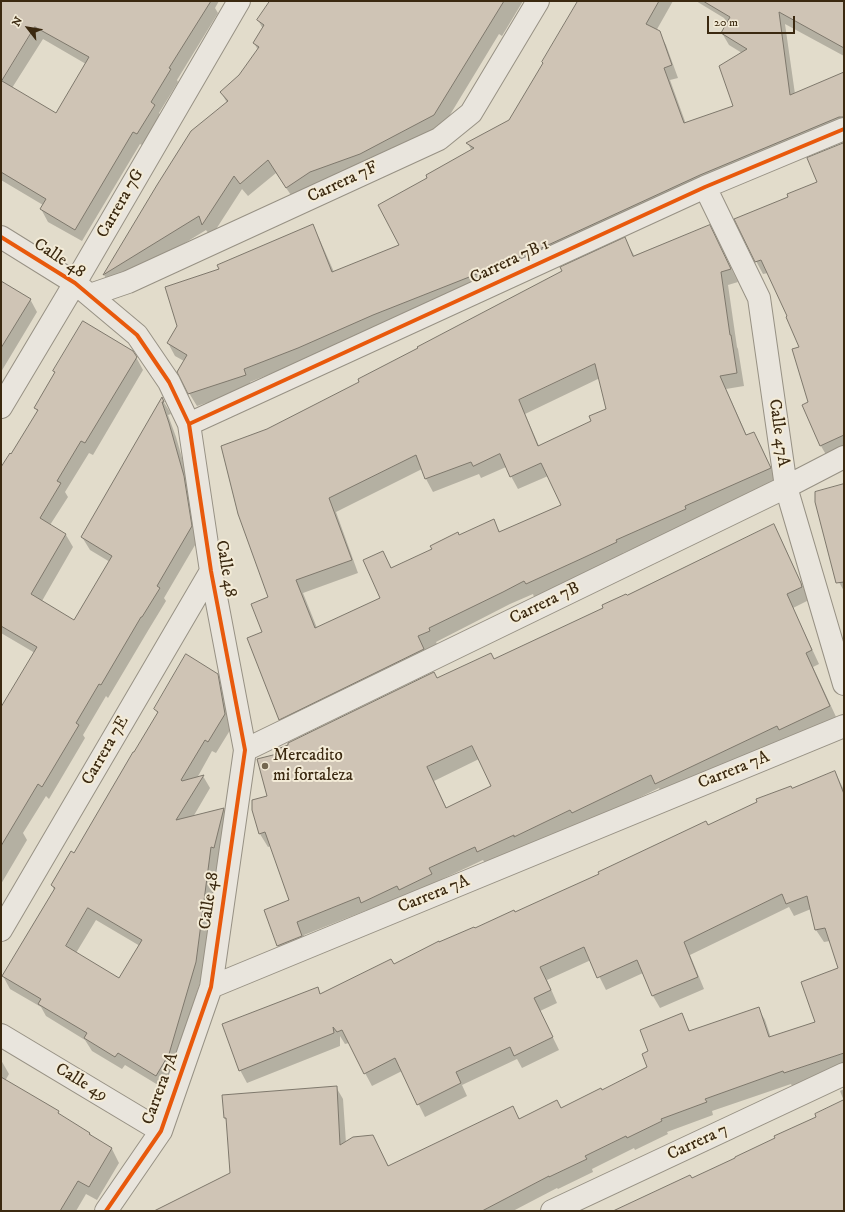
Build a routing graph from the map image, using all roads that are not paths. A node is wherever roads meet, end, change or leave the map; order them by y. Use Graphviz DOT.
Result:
graph roads {
  1 [pos="239,1"];
  2 [pos="538,1"];
  3 [pos="844,129"];
  4 [pos="705,187"];
  5 [pos="1,237"];
  6 [pos="82,289"];
  7 [pos="1,407"];
  8 [pos="189,424"];
  9 [pos="844,457"];
  10 [pos="786,487"];
  11 [pos="211,571"];
  12 [pos="844,684"];
  13 [pos="844,726"];
  14 [pos="245,750"];
  15 [pos="1,930"];
  16 [pos="211,987"];
  17 [pos="1,1035"];
  18 [pos="844,1074"];
  19 [pos="161,1131"];
  20 [pos="106,1211"];
  21 [pos="552,1211"];
  1 -- 6 [label="street, Carrera 7G"];
  2 -- 6 [label="street, Carrera 7F"];
  3 -- 4 [label="street, Carrera 7B 1"];
  4 -- 8 [label="street, Carrera 7B 1"];
  4 -- 10 [label="street, Calle 47A"];
  5 -- 6 [label="street, Calle 48"];
  6 -- 7 [label="street, Carrera 7G"];
  6 -- 8 [label="street, Calle 48"];
  8 -- 11 [label="street, Calle 48"];
  9 -- 10 [label="street, Carrera 7B"];
  10 -- 12 [label="street, Calle 47A"];
  10 -- 14 [label="street, Carrera 7B"];
  11 -- 14 [label="street, Calle 48"];
  11 -- 15 [label="street, Carrera 7E"];
  13 -- 16 [label="street, Carrera 7A"];
  14 -- 16 [label="street, Calle 48"];
  16 -- 19 [label="street, Carrera 7A"];
  17 -- 19 [label="street, Calle 49"];
  18 -- 21 [label="street, Carrera 7"];
  19 -- 20 [label="street, Carrera 7A"];
}
